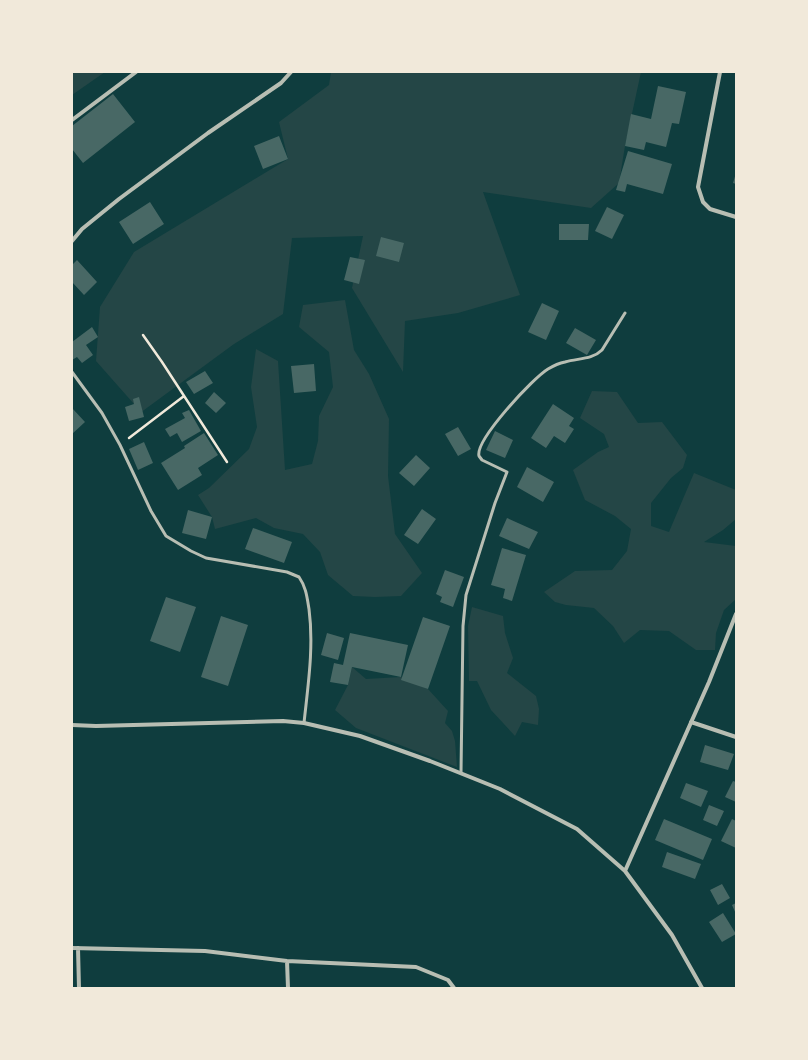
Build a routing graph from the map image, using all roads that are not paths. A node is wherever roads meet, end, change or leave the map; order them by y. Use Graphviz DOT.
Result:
graph roads {
  1 [pos="136,72"];
  2 [pos="291,72"];
  3 [pos="720,72"];
  4 [pos="72,120"];
  5 [pos="736,217"];
  6 [pos="72,241"];
  7 [pos="625,312"];
  8 [pos="72,372"];
  9 [pos="736,614"];
  10 [pos="691,722"];
  11 [pos="304,723"];
  12 [pos="72,725"];
  13 [pos="736,737"];
  14 [pos="461,773"];
  15 [pos="625,871"];
  16 [pos="72,948"];
  17 [pos="78,948"];
  18 [pos="287,961"];
  19 [pos="79,988"];
  20 [pos="288,988"];
  21 [pos="454,988"];
  22 [pos="702,988"];
  1 -- 4 [label="street"];
  2 -- 6 [label="street"];
  3 -- 5 [label="street"];
  7 -- 14 [label="lane"];
  8 -- 11 [label="lane"];
  9 -- 10 [label="street"];
  10 -- 13 [label="street"];
  10 -- 15 [label="street"];
  11 -- 12 [label="street"];
  11 -- 14 [label="street"];
  14 -- 15 [label="street"];
  15 -- 22 [label="street"];
  16 -- 17 [label="street"];
  17 -- 18 [label="street"];
  17 -- 19 [label="street"];
  18 -- 20 [label="street"];
  18 -- 21 [label="street"];
}
